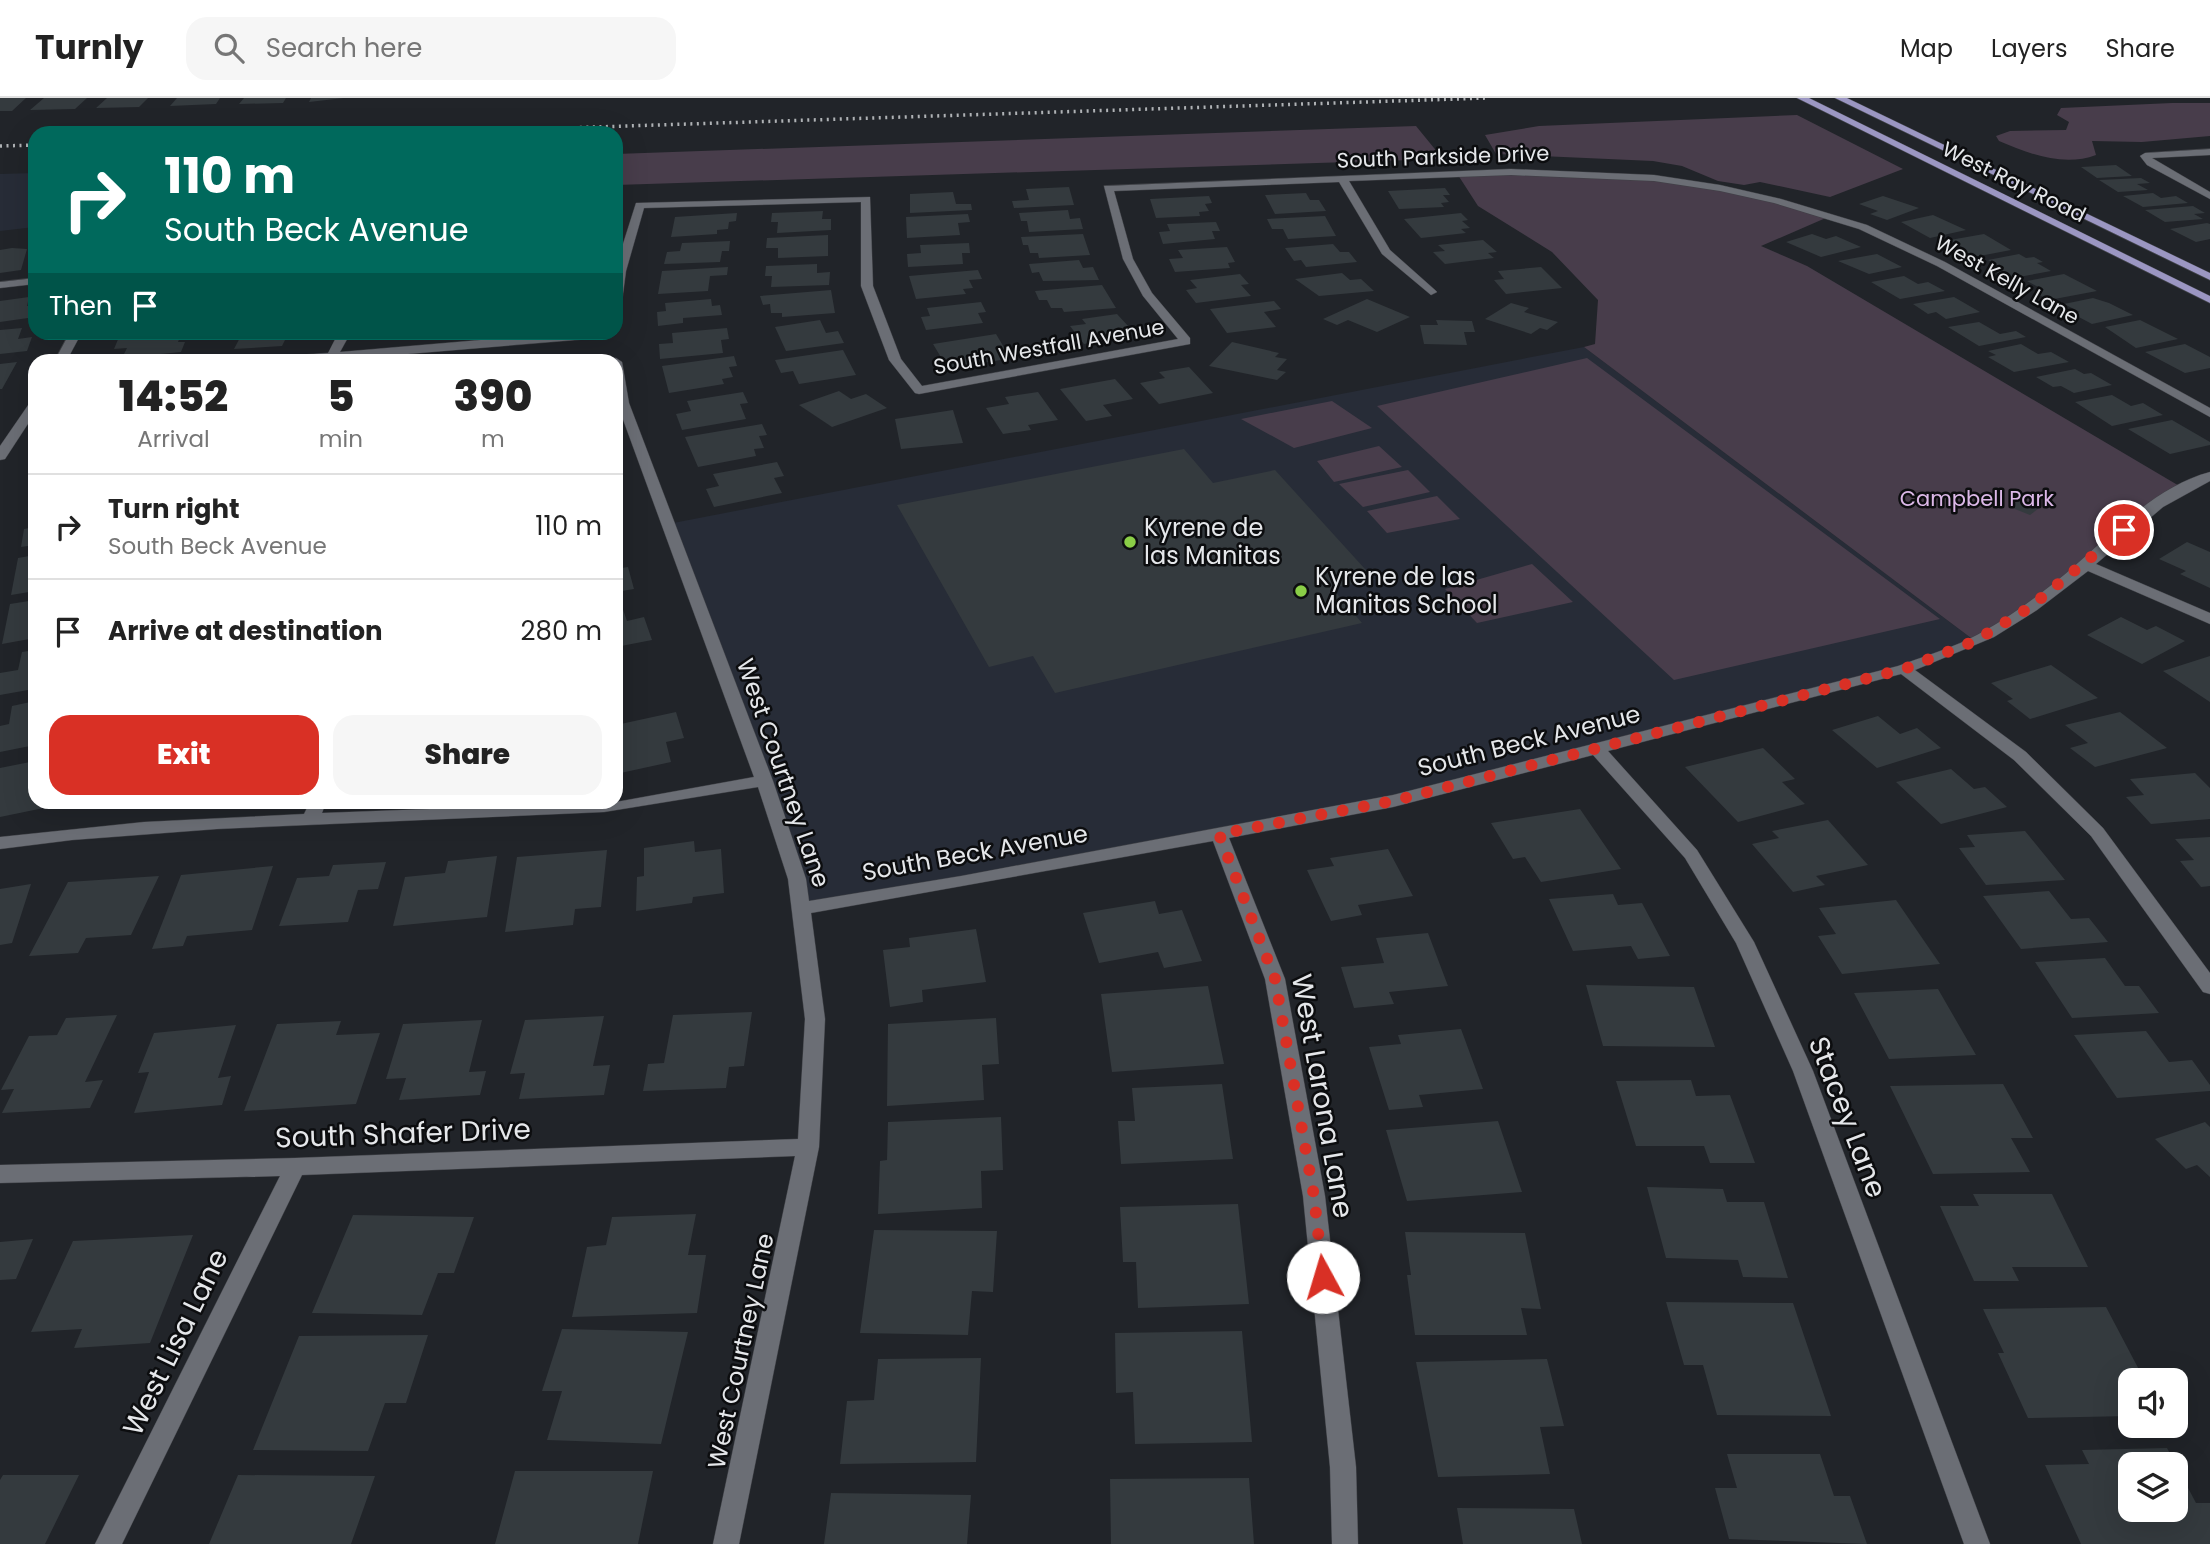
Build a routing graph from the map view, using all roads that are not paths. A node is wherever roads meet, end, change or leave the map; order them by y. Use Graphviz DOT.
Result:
graph roads {
  1 [pos="1801,98"];
  2 [pos="1840,98"];
  3 [pos="2210,152"];
  4 [pos="1343,180"];
  5 [pos="2210,196"];
  6 [pos="1777,201"];
  7 [pos="623,261"];
  8 [pos="2210,277"];
  9 [pos="28,282"];
  10 [pos="0,285"];
  11 [pos="1431,292"];
  12 [pos="2210,300"];
  13 [pos="535,340"];
  14 [pos="1186,341"];
  15 [pos="384,354"];
  16 [pos="623,404"];
  17 [pos="2210,413"];
  18 [pos="28,414"];
  19 [pos="0,456"];
  20 [pos="2210,476"];
  21 [pos="2086,565"];
  22 [pos="2210,618"];
  23 [pos="1904,669"];
  24 [pos="1597,750"];
  25 [pos="764,781"];
  26 [pos="623,802"];
  27 [pos="450,809"];
  28 [pos="315,810"];
  29 [pos="1219,834"];
  30 [pos="0,843"];
  31 [pos="803,908"];
  32 [pos="2210,987"];
  33 [pos="808,1147"];
  34 [pos="295,1167"];
  35 [pos="0,1174"];
  36 [pos="108,1544"];
  37 [pos="726,1544"];
  38 [pos="1345,1544"];
  39 [pos="1977,1544"];
  1 -- 12 [label="main road, West Ray Road"];
  2 -- 8 [label="main road, West Ray Road"];
  3 -- 5 [label="street"];
  4 -- 6 [label="street, South Parkside Drive"];
  4 -- 11 [label="street"];
  4 -- 14 [label="street, South Parkside Drive"];
  6 -- 17 [label="street, West Kelly Lane"];
  7 -- 14 [label="street, South Westfall Avenue"];
  9 -- 10 [label="street"];
  13 -- 15 [label="street"];
  16 -- 25 [label="street, West Courtney Lane"];
  18 -- 19 [label="street"];
  20 -- 21 [label="street, South Beck Avenue"];
  21 -- 22 [label="street"];
  21 -- 23 [label="street, South Beck Avenue"];
  23 -- 24 [label="street, South Beck Avenue"];
  23 -- 32 [label="street"];
  24 -- 29 [label="street, South Beck Avenue"];
  24 -- 39 [label="street, Stacey Lane"];
  25 -- 26 [label="street"];
  25 -- 31 [label="street, West Courtney Lane"];
  27 -- 28 [label="street"];
  28 -- 30 [label="street"];
  29 -- 31 [label="street, South Beck Avenue"];
  29 -- 38 [label="street, West Larona Lane"];
  31 -- 33 [label="street, West Courtney Lane"];
  33 -- 34 [label="street, South Shafer Drive"];
  33 -- 37 [label="street, West Courtney Lane"];
  34 -- 35 [label="street, South Shafer Drive"];
  34 -- 36 [label="street, West Lisa Lane"];
}
